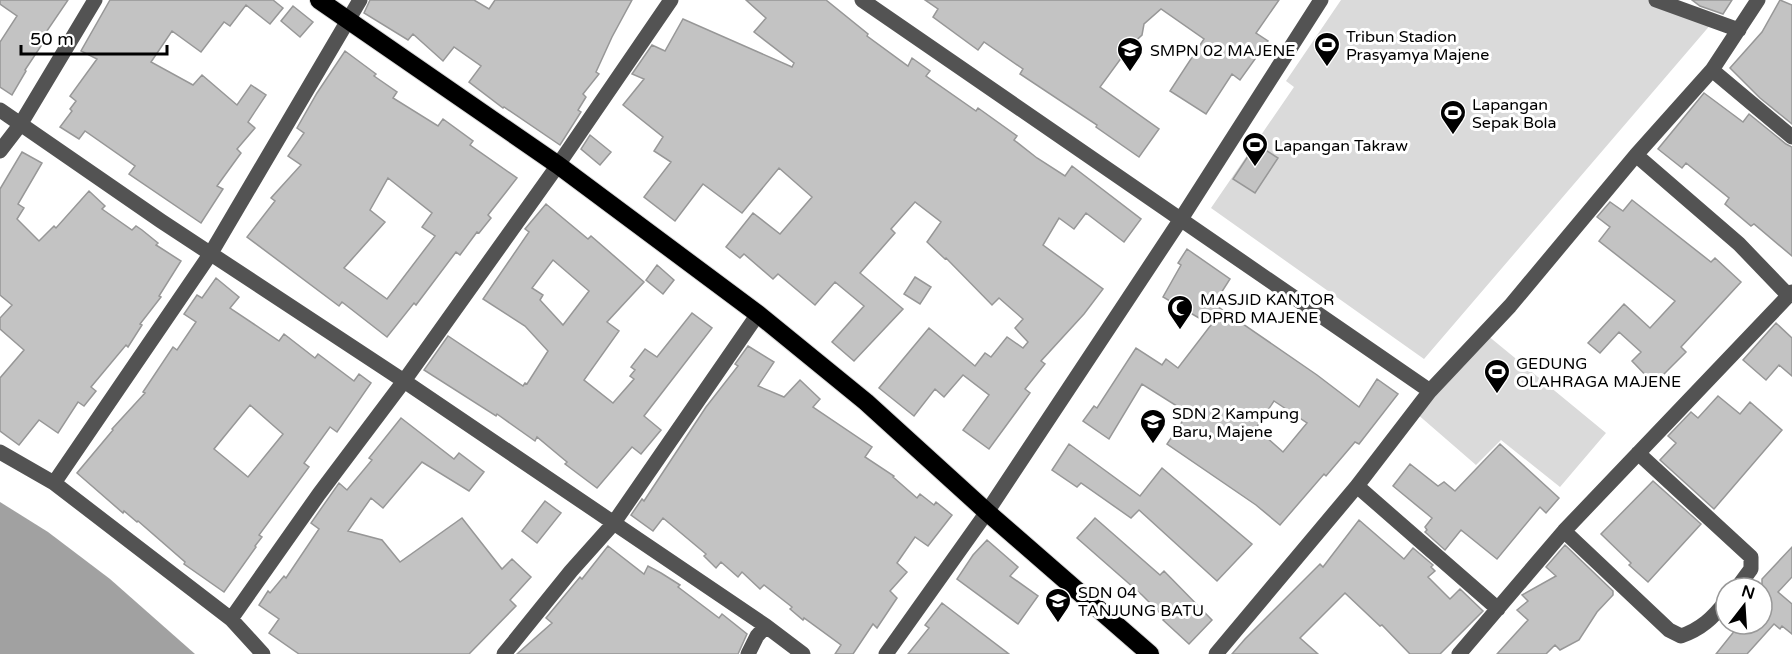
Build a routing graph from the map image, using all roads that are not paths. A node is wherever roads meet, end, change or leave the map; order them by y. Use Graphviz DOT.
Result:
graph roads {
  1 [pos="95,0"];
  2 [pos="319,0"];
  3 [pos="360,0"];
  4 [pos="671,0"];
  5 [pos="862,0"];
  6 [pos="1321,0"];
  7 [pos="1656,0"];
  8 [pos="1758,0"];
  9 [pos="349,21"];
  10 [pos="1739,30"];
  11 [pos="1712,70"];
  12 [pos="0,110"];
  13 [pos="20,125"];
  14 [pos="1792,136"];
  15 [pos="0,152"];
  16 [pos="1636,155"];
  17 [pos="558,165"];
  18 [pos="1181,219"];
  19 [pos="211,253"];
  20 [pos="1790,294"];
  21 [pos="758,314"];
  22 [pos="404,381"];
  23 [pos="1430,391"];
  24 [pos="0,452"];
  25 [pos="1638,453"];
  26 [pos="54,483"];
  27 [pos="1357,486"];
  28 [pos="987,512"];
  29 [pos="613,524"];
  30 [pos="1564,531"];
  31 [pos="1746,576"];
  32 [pos="1498,609"];
  33 [pos="1714,617"];
  34 [pos="231,619"];
  35 [pos="766,626"];
  36 [pos="263,654"];
  37 [pos="504,654"];
  38 [pos="748,654"];
  39 [pos="803,654"];
  40 [pos="886,654"];
  41 [pos="1150,654"];
  42 [pos="1216,654"];
  43 [pos="1458,654"];
  1 -- 13 [label="street"];
  2 -- 9 [label="highway"];
  3 -- 9 [label="street"];
  4 -- 17 [label="street"];
  5 -- 18 [label="street"];
  6 -- 18 [label="street"];
  7 -- 10 [label="street"];
  8 -- 10 [label="street"];
  9 -- 17 [label="highway"];
  9 -- 19 [label="street"];
  10 -- 11 [label="street"];
  11 -- 14 [label="street"];
  11 -- 16 [label="street"];
  12 -- 13 [label="street"];
  13 -- 15 [label="street"];
  13 -- 19 [label="street"];
  16 -- 20 [label="street"];
  16 -- 23 [label="street"];
  17 -- 21 [label="highway"];
  17 -- 22 [label="street"];
  18 -- 23 [label="street"];
  18 -- 28 [label="street"];
  19 -- 22 [label="street"];
  19 -- 26 [label="street"];
  20 -- 25 [label="street"];
  21 -- 28 [label="highway"];
  21 -- 29 [label="street"];
  22 -- 29 [label="street"];
  22 -- 34 [label="street"];
  23 -- 27 [label="street"];
  24 -- 26 [label="street"];
  25 -- 30 [label="street"];
  25 -- 31 [label="street"];
  26 -- 34 [label="street"];
  27 -- 32 [label="street"];
  27 -- 42 [label="street"];
  28 -- 40 [label="street"];
  28 -- 41 [label="highway"];
  29 -- 35 [label="street"];
  29 -- 37 [label="street"];
  30 -- 32 [label="street"];
  30 -- 33 [label="street"];
  32 -- 43 [label="street"];
  34 -- 36 [label="street"];
  35 -- 38 [label="street"];
  35 -- 39 [label="street"];
}
